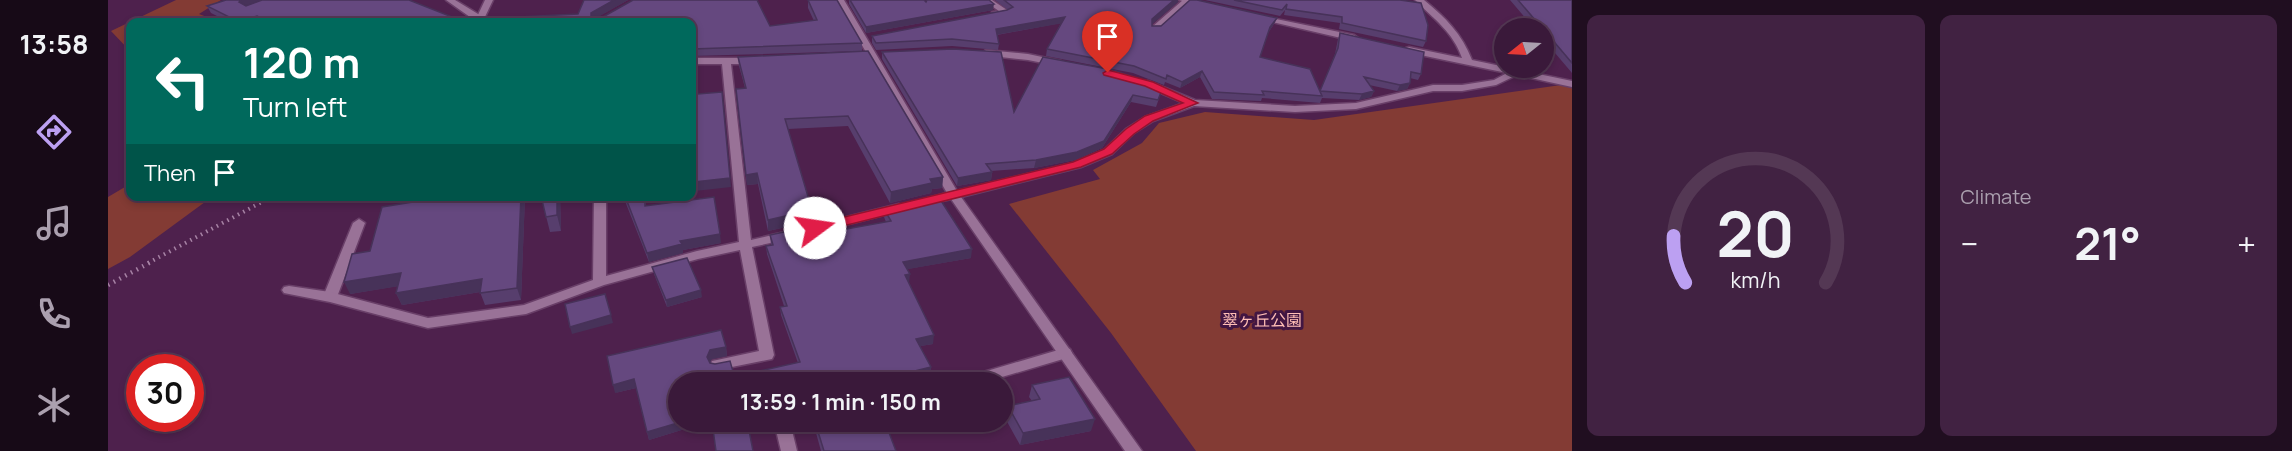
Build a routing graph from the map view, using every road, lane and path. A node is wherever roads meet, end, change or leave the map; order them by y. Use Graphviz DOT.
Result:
graph roads {
  1 [pos="450,0"];
  2 [pos="489,0"];
  3 [pos="840,0"];
  4 [pos="987,0"];
  5 [pos="1185,0"];
  6 [pos="1419,0"];
  7 [pos="1208,6"];
  8 [pos="984,16"];
  9 [pos="1254,16"];
  10 [pos="477,18"];
  11 [pos="482,18"];
  12 [pos="1155,29"];
  13 [pos="1366,40"];
  14 [pos="1400,48"];
  15 [pos="972,52"];
  16 [pos="759,60"];
  17 [pos="696,61"];
  18 [pos="726,62"];
  19 [pos="1468,63"];
  20 [pos="1072,66"];
  21 [pos="1494,66"];
  22 [pos="1554,73"];
  23 [pos="1572,75"];
  24 [pos="1502,78"];
  25 [pos="1549,78"];
  26 [pos="1138,81"];
  27 [pos="1572,84"];
  28 [pos="1193,103"];
  29 [pos="954,195"];
  30 [pos="264,201"];
  31 [pos="600,201"];
  32 [pos="359,223"];
  33 [pos="745,245"];
  34 [pos="599,282"];
  35 [pos="108,285"];
  36 [pos="289,290"];
  37 [pos="330,297"];
  38 [pos="1065,353"];
  39 [pos="717,365"];
  40 [pos="1001,372"];
  41 [pos="784,432"];
  42 [pos="789,451"];
  43 [pos="1134,451"];
  1 -- 10 [label="street"];
  2 -- 11 [label="street"];
  3 -- 29 [label="street"];
  4 -- 8 [label="street"];
  5 -- 7 [label="street"];
  5 -- 12 [label="street"];
  6 -- 19 [label="street"];
  9 -- 13 [label="street"];
  14 -- 19 [label="street"];
  15 -- 20 [label="street"];
  16 -- 18 [label="street"];
  17 -- 18 [label="street"];
  18 -- 33 [label="street"];
  19 -- 21 [label="street"];
  22 -- 23 [label="street"];
  24 -- 28 [label="street"];
  25 -- 27 [label="street"];
  26 -- 28 [label="street"];
  28 -- 29 [label="street"];
  29 -- 33 [label="street"];
  29 -- 38 [label="street"];
  30 -- 35 [label="path"];
  31 -- 34 [label="street"];
  32 -- 37 [label="street"];
  33 -- 34 [label="street"];
  33 -- 39 [label="street"];
  34 -- 37 [label="street"];
  36 -- 37 [label="street"];
  38 -- 40 [label="street"];
  38 -- 43 [label="street"];
  41 -- 42 [label="street"];
}
